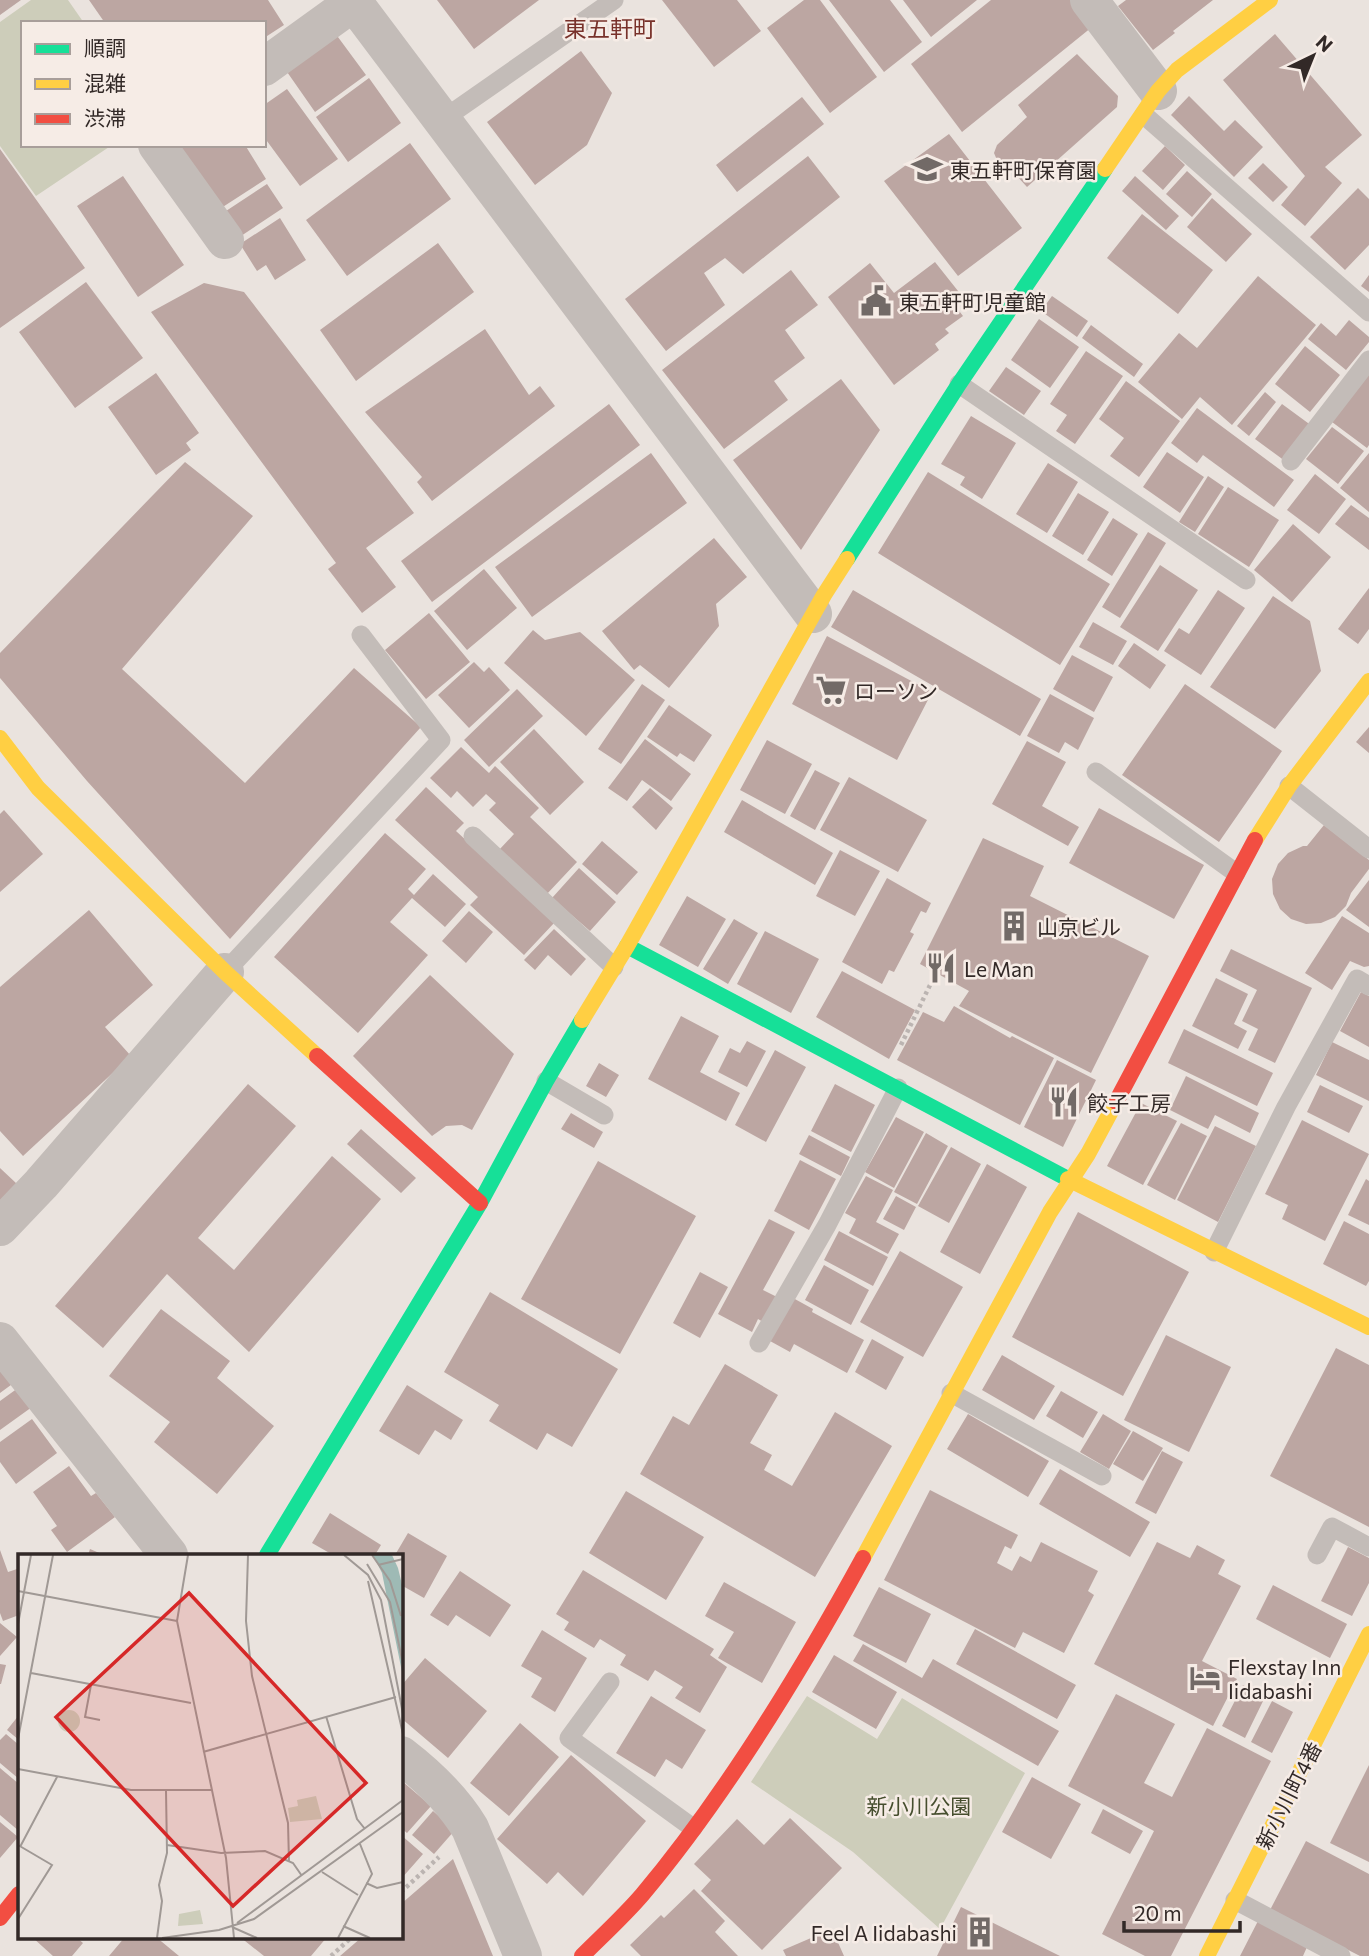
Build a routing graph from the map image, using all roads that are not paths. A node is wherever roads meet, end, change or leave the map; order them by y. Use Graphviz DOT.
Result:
graph roads {
  1 [pos="614,0"];
  2 [pos="1089,0"];
  3 [pos="1269,0"];
  4 [pos="353,1"];
  5 [pos="266,66"];
  6 [pos="1151,103"];
  7 [pos="442,120"];
  8 [pos="158,147"];
  9 [pos="225,240"];
  10 [pos="1369,312"];
  11 [pos="1369,360"];
  12 [pos="959,384"];
  13 [pos="1291,461"];
  14 [pos="1246,580"];
  15 [pos="813,614"];
  16 [pos="362,635"];
  17 [pos="1369,681"];
  18 [pos="0,737"];
  19 [pos="1096,772"];
  20 [pos="1289,786"];
  21 [pos="473,836"];
  22 [pos="1369,849"];
  23 [pos="1236,873"];
  24 [pos="626,946"];
  25 [pos="614,967"];
  26 [pos="225,972"];
  27 [pos="1369,986"];
  28 [pos="546,1081"];
  29 [pos="890,1084"];
  30 [pos="604,1115"];
  31 [pos="1070,1181"];
  32 [pos="481,1203"];
  33 [pos="0,1227"];
  34 [pos="1214,1252"];
  35 [pos="1369,1327"];
  36 [pos="0,1341"];
  37 [pos="759,1343"];
  38 [pos="951,1393"];
  39 [pos="1102,1476"];
  40 [pos="1369,1547"];
  41 [pos="168,1554"];
  42 [pos="268,1554"];
  43 [pos="1317,1555"];
  44 [pos="1369,1634"];
  45 [pos="610,1682"];
  46 [pos="402,1756"];
  47 [pos="693,1828"];
  48 [pos="18,1895"];
  49 [pos="1235,1900"];
  50 [pos="0,1918"];
  51 [pos="523,1956"];
  52 [pos="582,1956"];
  53 [pos="1207,1956"];
  54 [pos="1341,1956"];
  1 -- 7 [label="lane"];
  2 -- 6 [label="street"];
  3 -- 6 [label="street"];
  4 -- 5 [label="street"];
  4 -- 7 [label="street"];
  6 -- 10 [label="lane"];
  6 -- 12 [label="street"];
  7 -- 15 [label="street"];
  8 -- 9 [label="street"];
  11 -- 13 [label="lane"];
  12 -- 14 [label="lane"];
  12 -- 15 [label="street"];
  15 -- 24 [label="street"];
  16 -- 26 [label="lane"];
  17 -- 20 [label="street"];
  18 -- 26 [label="street"];
  19 -- 23 [label="lane"];
  20 -- 22 [label="lane"];
  20 -- 23 [label="street"];
  21 -- 25 [label="lane"];
  23 -- 31 [label="street"];
  24 -- 25 [label="street"];
  24 -- 29 [label="street"];
  25 -- 28 [label="street"];
  26 -- 32 [label="street"];
  26 -- 33 [label="street"];
  27 -- 34 [label="lane"];
  28 -- 30 [label="lane"];
  28 -- 32 [label="street"];
  29 -- 31 [label="street"];
  29 -- 37 [label="lane"];
  31 -- 34 [label="street"];
  31 -- 38 [label="street"];
  32 -- 42 [label="street"];
  34 -- 35 [label="street"];
  36 -- 41 [label="street"];
  38 -- 39 [label="lane"];
  38 -- 47 [label="street"];
  40 -- 43 [label="lane"];
  44 -- 49 [label="street, 新小川町4番"];
  45 -- 47 [label="lane"];
  46 -- 51 [label="street"];
  47 -- 52 [label="street"];
  48 -- 50 [label="street"];
  49 -- 53 [label="street, 新小川町4番"];
  49 -- 54 [label="lane"];
}
